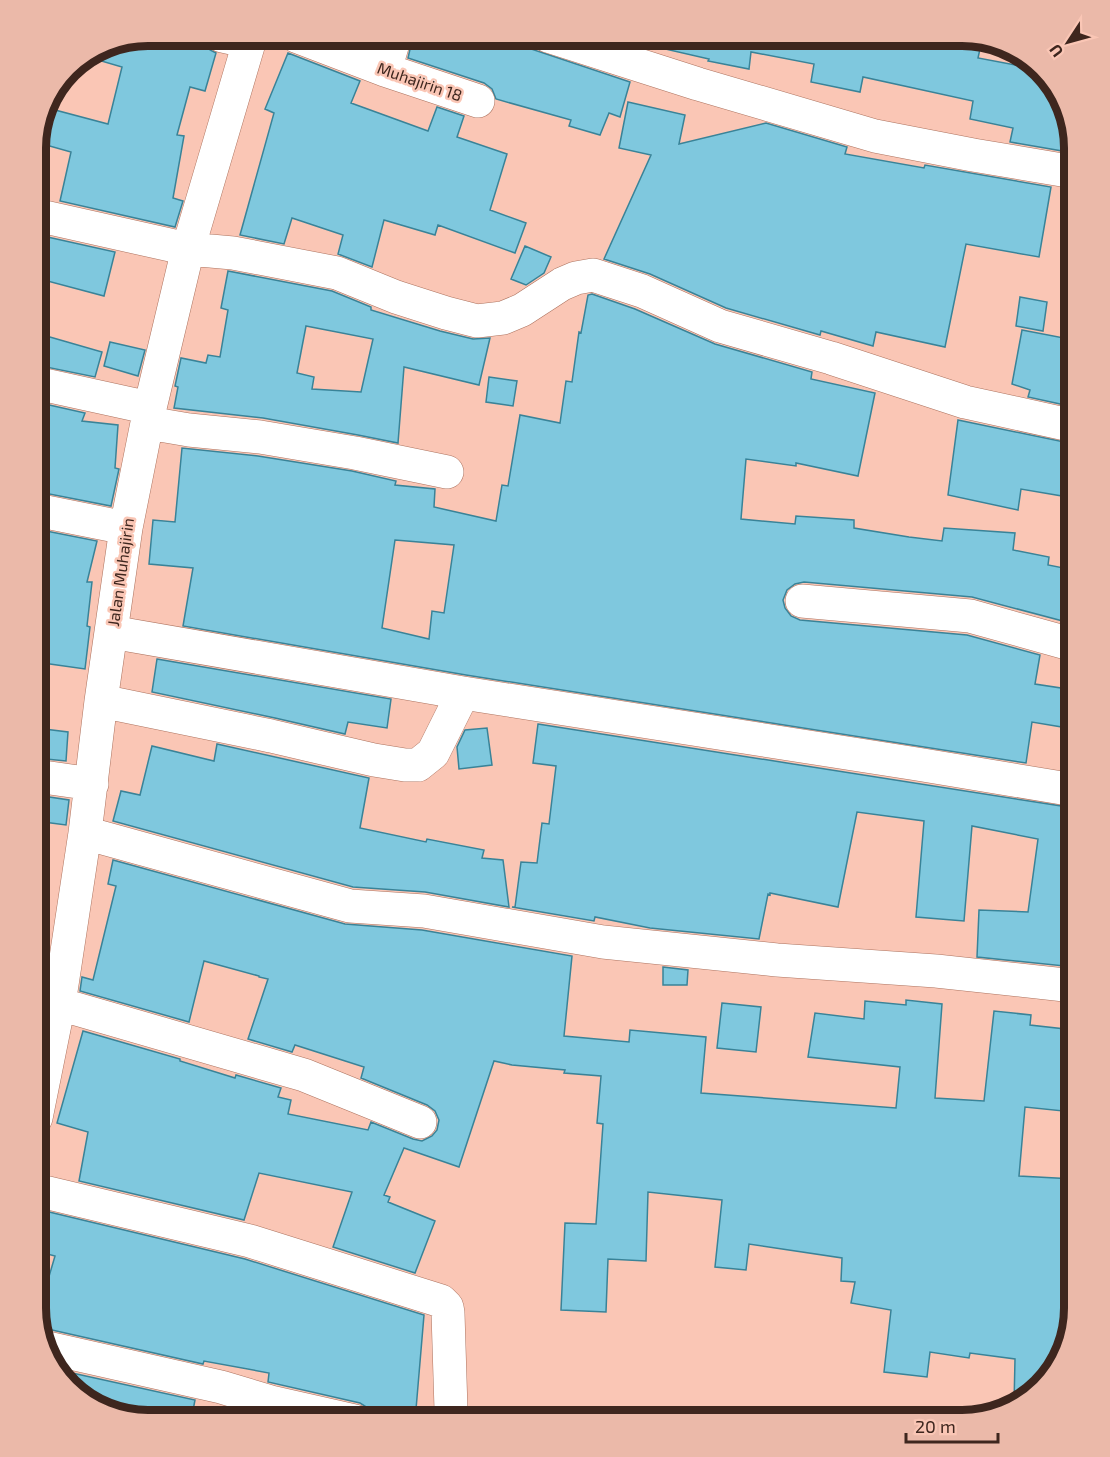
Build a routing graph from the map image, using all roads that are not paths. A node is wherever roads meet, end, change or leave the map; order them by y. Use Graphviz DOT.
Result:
graph roads {
  1 [pos="239,46"];
  2 [pos="323,46"];
  3 [pos="392,46"];
  4 [pos="581,47"];
  5 [pos="385,70"];
  6 [pos="478,101"];
  7 [pos="1064,170"];
  8 [pos="47,219"];
  9 [pos="188,249"];
  10 [pos="47,386"];
  11 [pos="149,415"];
  12 [pos="1064,424"];
  13 [pos="447,471"];
  14 [pos="47,512"];
  15 [pos="126,528"];
  16 [pos="802,601"];
  17 [pos="111,632"];
  18 [pos="1064,642"];
  19 [pos="462,693"];
  20 [pos="101,701"];
  21 [pos="46,777"];
  22 [pos="92,784"];
  23 [pos="1064,788"];
  24 [pos="86,833"];
  25 [pos="1064,985"];
  26 [pos="59,1005"];
  27 [pos="46,1056"];
  28 [pos="420,1122"];
  29 [pos="46,1192"];
  30 [pos="55,1350"];
  31 [pos="306,1410"];
  32 [pos="451,1410"];
  1 -- 9 [label="street, Jalan Muhajirin"];
  2 -- 5 [label="street, Muhajirin 18"];
  3 -- 5 [label="street"];
  4 -- 7 [label="street"];
  5 -- 6 [label="street, Muhajirin 18"];
  8 -- 9 [label="street"];
  9 -- 11 [label="street, Jalan Muhajirin"];
  9 -- 12 [label="street"];
  10 -- 11 [label="street"];
  11 -- 13 [label="street"];
  11 -- 15 [label="street, Jalan Muhajirin"];
  14 -- 15 [label="street"];
  15 -- 17 [label="street, Jalan Muhajirin"];
  16 -- 18 [label="street"];
  17 -- 19 [label="street"];
  17 -- 20 [label="street, Jalan Muhajirin"];
  19 -- 20 [label="street"];
  19 -- 23 [label="street"];
  20 -- 22 [label="street, Jalan Muhajirin"];
  21 -- 22 [label="street"];
  22 -- 24 [label="street, Jalan Muhajirin"];
  24 -- 25 [label="street"];
  24 -- 26 [label="street, Jalan Muhajirin"];
  26 -- 27 [label="street, Jalan Muhajirin"];
  26 -- 28 [label="street"];
  29 -- 32 [label="street"];
  30 -- 31 [label="street"];
}
